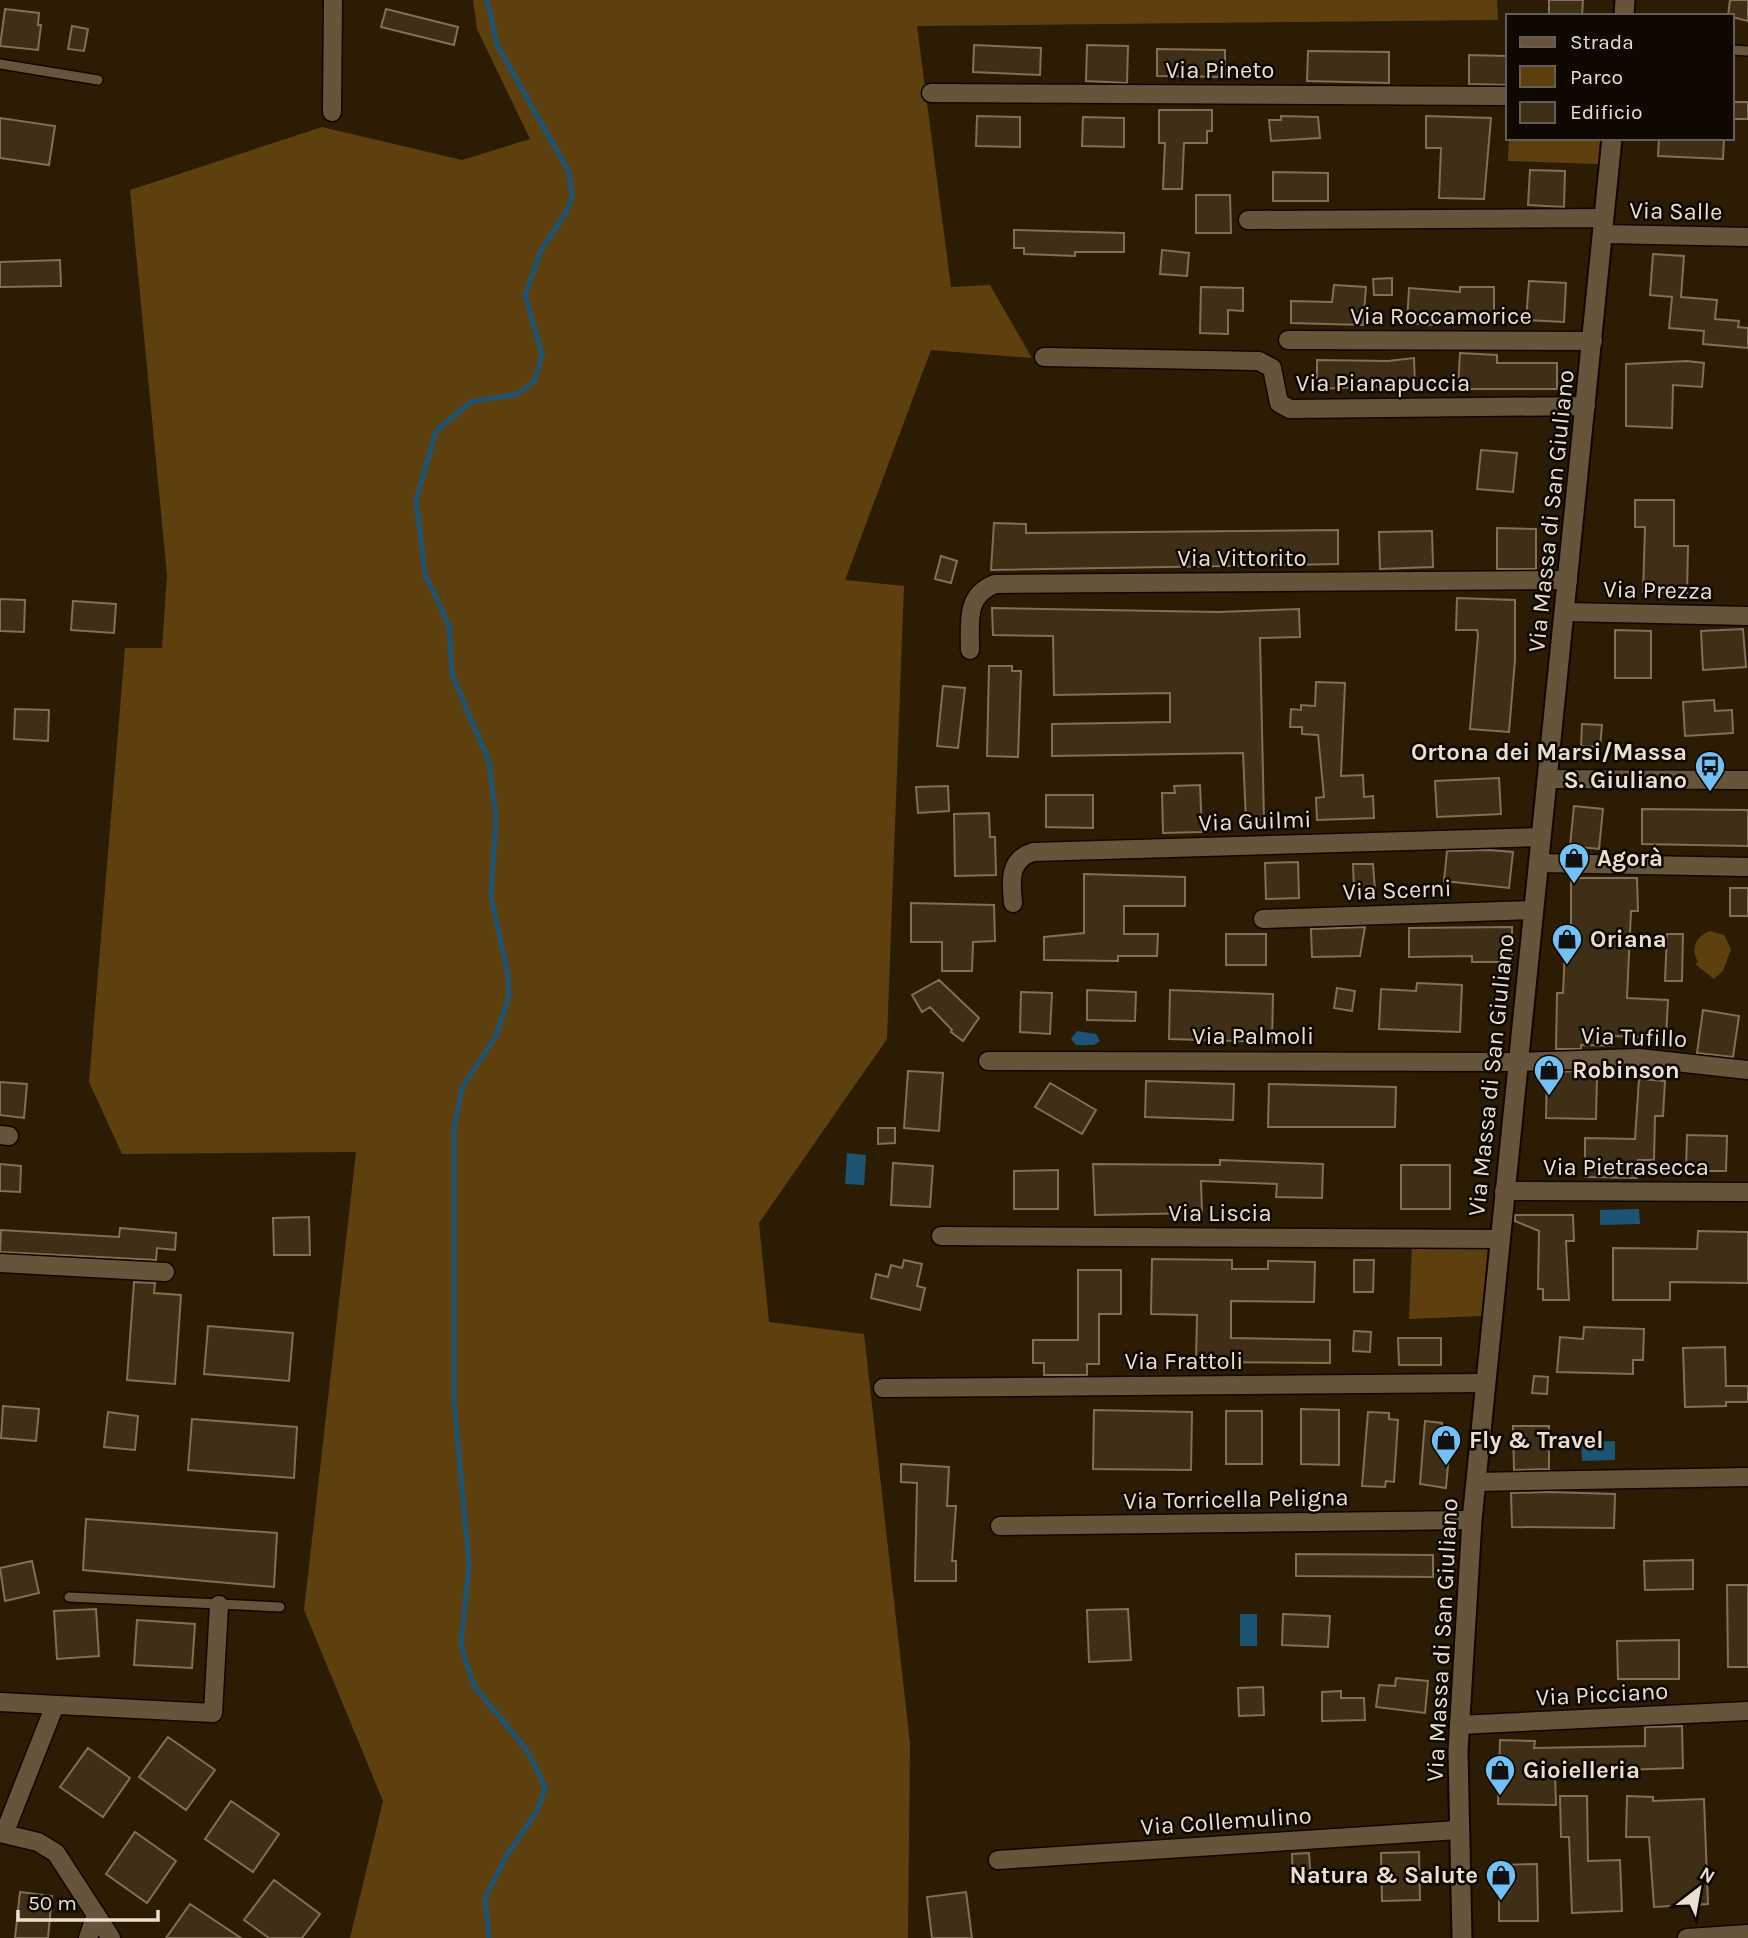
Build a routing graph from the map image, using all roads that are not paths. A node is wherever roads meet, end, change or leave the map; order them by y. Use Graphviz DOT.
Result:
graph roads {
  1 [pos="333,0"];
  2 [pos="0,64"];
  3 [pos="98,80"];
  4 [pos="931,93"];
  5 [pos="1506,96"];
  6 [pos="332,112"];
  7 [pos="1612,140"];
  8 [pos="1248,219"];
  9 [pos="1604,226"];
  10 [pos="1748,237"];
  11 [pos="1288,341"];
  12 [pos="1593,341"];
  13 [pos="1044,357"];
  14 [pos="1586,406"];
  15 [pos="1568,580"];
  16 [pos="1566,612"];
  17 [pos="1748,617"];
  18 [pos="970,650"];
  19 [pos="1547,779"];
  20 [pos="1748,780"];
  21 [pos="1541,837"];
  22 [pos="1538,863"];
  23 [pos="1748,867"];
  24 [pos="1013,903"];
  25 [pos="1533,910"];
  26 [pos="1263,919"];
  27 [pos="988,1060"];
  28 [pos="1518,1062"];
  29 [pos="1748,1070"];
  30 [pos="1504,1191"];
  31 [pos="1748,1192"];
  32 [pos="941,1236"];
  33 [pos="1499,1240"];
  34 [pos="0,1263"];
  35 [pos="164,1272"];
  36 [pos="1485,1383"];
  37 [pos="883,1388"];
  38 [pos="1748,1477"];
  39 [pos="1476,1482"];
  40 [pos="1472,1520"];
  41 [pos="1000,1526"];
  42 [pos="69,1597"];
  43 [pos="219,1605"];
  44 [pos="280,1608"];
  45 [pos="0,1702"];
  46 [pos="55,1705"];
  47 [pos="1748,1711"];
  48 [pos="1459,1726"];
  49 [pos="1458,1830"];
  50 [pos="2,1833"];
  51 [pos="998,1860"];
  52 [pos="96,1914"];
  53 [pos="1748,1934"];
  54 [pos="88,1938"];
  55 [pos="111,1938"];
  56 [pos="1462,1938"];
  57 [pos="1687,1938"];
  1 -- 6 [label="street"];
  2 -- 3 [label="lane"];
  4 -- 5 [label="street, Via Pineto"];
  7 -- 9 [label="street, Via Massa di San Giuliano"];
  8 -- 9 [label="street"];
  9 -- 10 [label="street, Via Salle"];
  9 -- 12 [label="street, Via Massa di San Giuliano"];
  11 -- 12 [label="street, Via Roccamorice"];
  12 -- 14 [label="street, Via Massa di San Giuliano"];
  13 -- 14 [label="street, Via Pianapuccia"];
  14 -- 15 [label="street, Via Massa di San Giuliano"];
  15 -- 16 [label="street, Via Massa di San Giuliano"];
  15 -- 18 [label="street, Via Vittorito"];
  16 -- 17 [label="street, Via Prezza"];
  16 -- 19 [label="street, Via Massa di San Giuliano"];
  19 -- 20 [label="street"];
  19 -- 21 [label="street, Via Massa di San Giuliano"];
  21 -- 22 [label="street, Via Massa di San Giuliano"];
  21 -- 24 [label="street, Via Guilmi"];
  22 -- 23 [label="street"];
  22 -- 25 [label="street, Via Massa di San Giuliano"];
  25 -- 26 [label="street, Via Scerni"];
  25 -- 28 [label="street, Via Massa di San Giuliano"];
  27 -- 28 [label="street, Via Palmoli"];
  28 -- 29 [label="street, Via Tufillo"];
  28 -- 30 [label="street, Via Massa di San Giuliano"];
  30 -- 31 [label="street, Via Pietrasecca"];
  30 -- 33 [label="street, Via Massa di San Giuliano"];
  32 -- 33 [label="street, Via Liscia"];
  33 -- 36 [label="street, Via Massa di San Giuliano"];
  34 -- 35 [label="street"];
  36 -- 37 [label="street, Via Frattoli"];
  36 -- 39 [label="street, Via Massa di San Giuliano"];
  38 -- 39 [label="street"];
  39 -- 40 [label="street, Via Massa di San Giuliano"];
  40 -- 41 [label="street, Via Torricella Peligna"];
  40 -- 48 [label="street, Via Massa di San Giuliano"];
  42 -- 43 [label="lane"];
  43 -- 44 [label="lane"];
  43 -- 46 [label="street"];
  45 -- 46 [label="street"];
  46 -- 50 [label="street"];
  47 -- 48 [label="street, Via Picciano"];
  48 -- 49 [label="street, Via Massa di San Giuliano"];
  49 -- 51 [label="street, Via Collemulino"];
  49 -- 56 [label="street, Via Massa di San Giuliano"];
  50 -- 52 [label="street"];
  52 -- 54 [label="street"];
  52 -- 55 [label="street"];
  53 -- 57 [label="street"];
}
